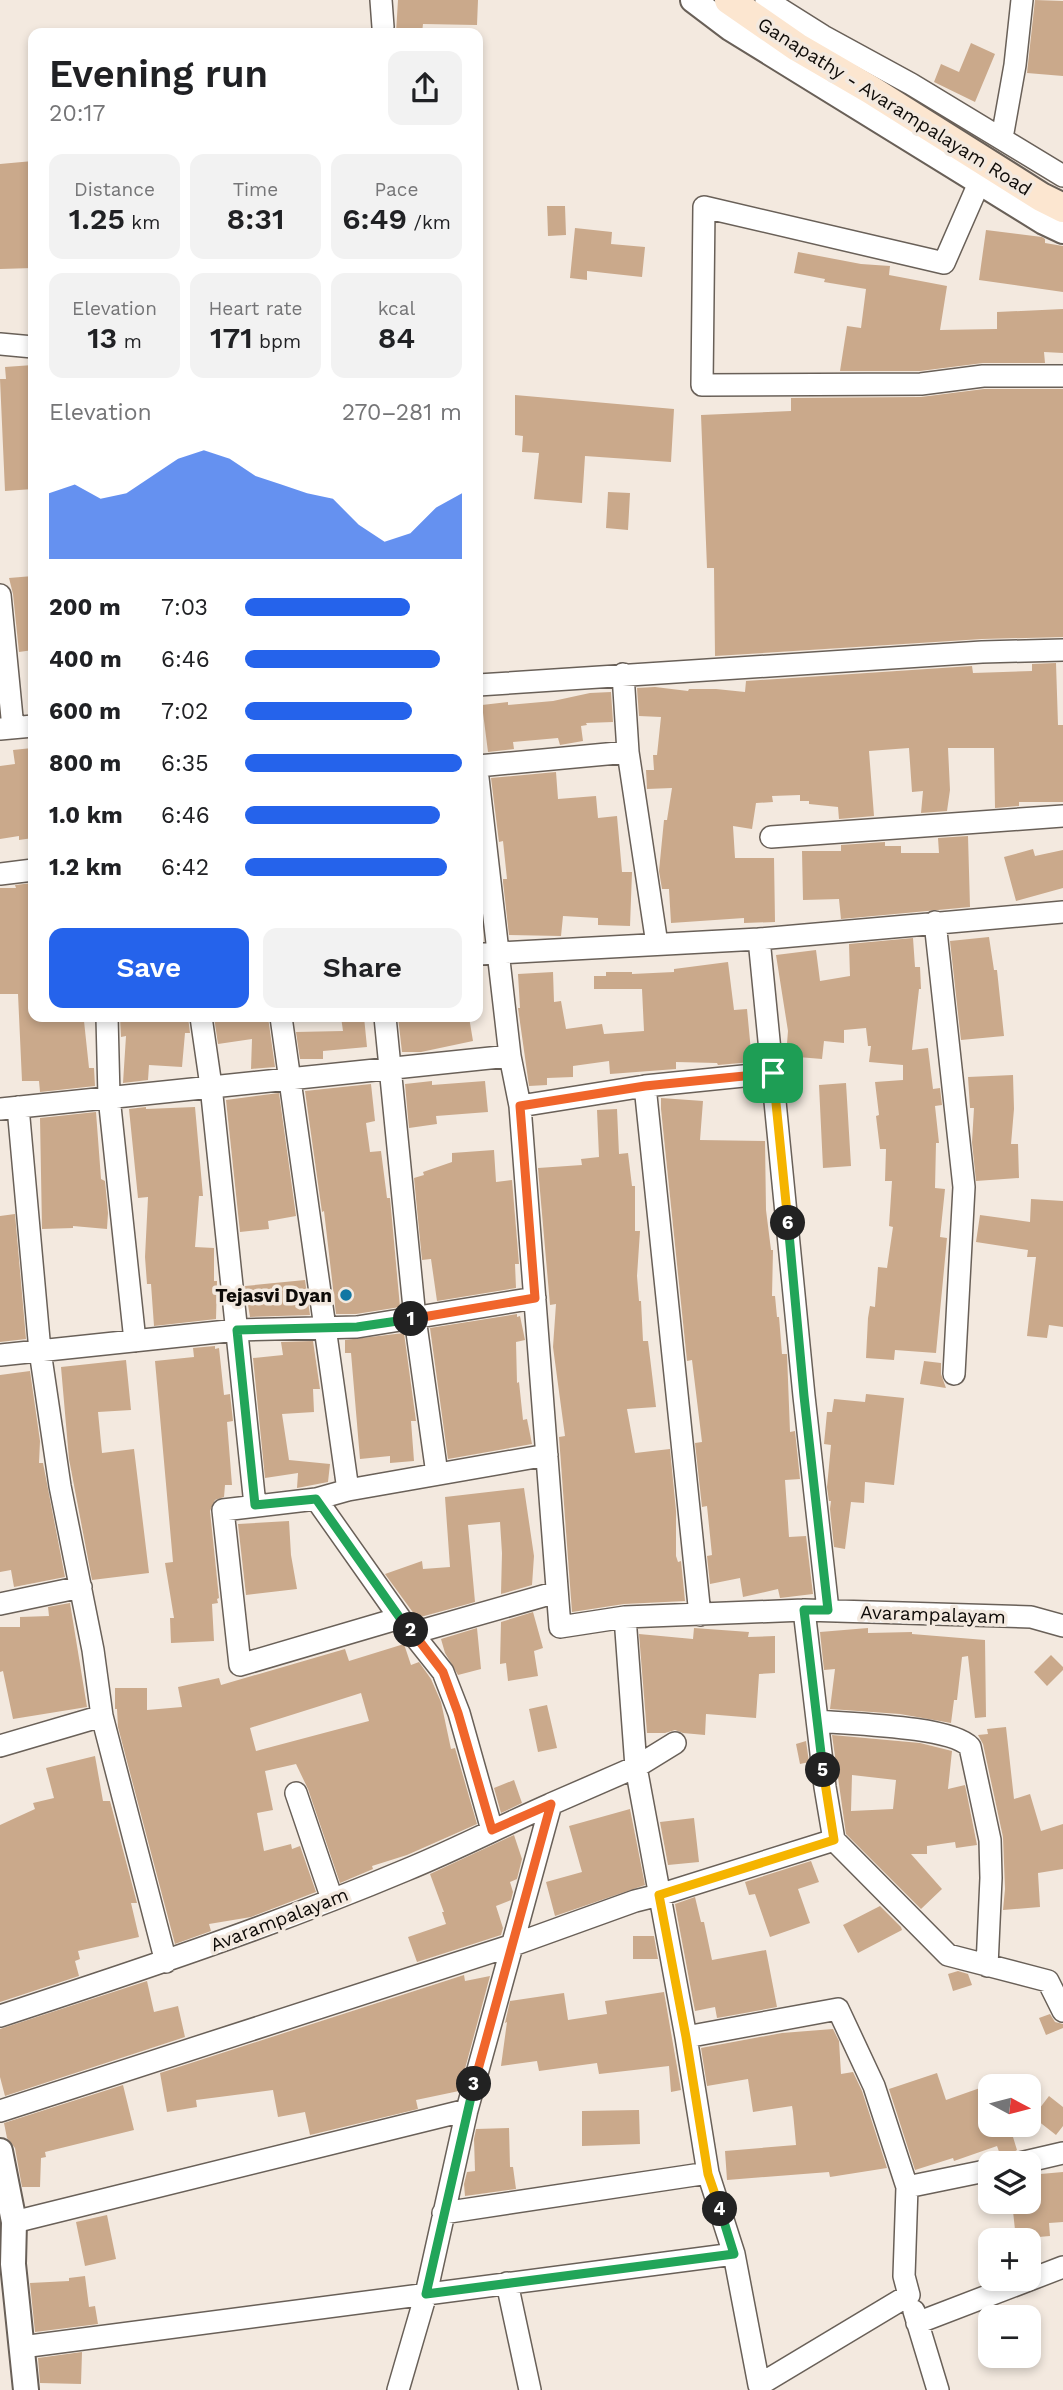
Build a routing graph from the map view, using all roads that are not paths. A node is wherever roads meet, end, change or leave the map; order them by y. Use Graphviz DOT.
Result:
graph roads {
  1 [pos="381,0"];
  2 [pos="694,0"];
  3 [pos="729,0"];
  4 [pos="766,0"];
  5 [pos="1021,0"];
  6 [pos="383,27"];
  7 [pos="1002,138"];
  8 [pos="1063,176"];
  9 [pos="979,183"];
  10 [pos="1063,208"];
  11 [pos="1063,231"];
  12 [pos="0,344"];
  13 [pos="28,347"];
  14 [pos="1063,376"];
  15 [pos="0,595"];
  16 [pos="1063,650"];
  17 [pos="623,674"];
  18 [pos="483,685"];
  19 [pos="15,728"];
  20 [pos="628,752"];
  21 [pos="483,766"];
  22 [pos="1063,816"];
  23 [pos="771,837"];
  24 [pos="483,866"];
  25 [pos="28,871"];
  26 [pos="0,874"];
  27 [pos="1063,912"];
  28 [pos="935,922"];
  29 [pos="758,939"];
  30 [pos="657,944"];
  31 [pos="488,953"];
  32 [pos="107,1022"];
  33 [pos="202,1022"];
  34 [pos="282,1022"];
  35 [pos="385,1022"];
  36 [pos="510,1056"];
  37 [pos="390,1068"];
  38 [pos="773,1073"];
  39 [pos="290,1078"];
  40 [pos="645,1086"];
  41 [pos="211,1087"];
  42 [pos="109,1097"];
  43 [pos="520,1106"];
  44 [pos="9,1108"];
  45 [pos="535,1298"];
  46 [pos="415,1318"];
  47 [pos="326,1328"];
  48 [pos="237,1330"];
  49 [pos="135,1341"];
  50 [pos="40,1351"];
  51 [pos="0,1355"];
  52 [pos="954,1374"];
  53 [pos="547,1455"];
  54 [pos="437,1474"];
  55 [pos="348,1490"];
  56 [pos="316,1499"];
  57 [pos="255,1505"];
  58 [pos="81,1587"];
  59 [pos="557,1592"];
  60 [pos="0,1604"];
  61 [pos="804,1610"];
  62 [pos="828,1610"];
  63 [pos="700,1615"];
  64 [pos="625,1617"];
  65 [pos="406,1625"];
  66 [pos="1063,1626"];
  67 [pos="102,1716"];
  68 [pos="818,1721"];
  69 [pos="675,1743"];
  70 [pos="0,1746"];
  71 [pos="636,1767"];
  72 [pos="296,1793"];
  73 [pos="551,1804"];
  74 [pos="492,1830"];
  75 [pos="834,1840"];
  76 [pos="659,1895"];
  77 [pos="332,1899"];
  78 [pos="513,1945"];
  79 [pos="166,1962"];
  80 [pos="987,1966"];
  81 [pos="1063,2011"];
  82 [pos="0,2016"];
  83 [pos="686,2037"];
  84 [pos="467,2110"];
  85 [pos="0,2111"];
  86 [pos="0,2151"];
  87 [pos="1063,2153"];
  88 [pos="1041,2158"];
  89 [pos="978,2172"];
  90 [pos="708,2174"];
  91 [pos="907,2187"];
  92 [pos="443,2213"];
  93 [pos="14,2222"];
  94 [pos="734,2254"];
  95 [pos="7,2264"];
  96 [pos="1063,2267"];
  97 [pos="506,2283"];
  98 [pos="426,2294"];
  99 [pos="909,2295"];
  100 [pos="917,2323"];
  101 [pos="22,2347"];
  102 [pos="749,2388"];
  103 [pos="26,2390"];
  104 [pos="398,2390"];
  105 [pos="530,2390"];
  106 [pos="938,2390"];
  1 -- 6 [label="street"];
  2 -- 9 [label="street"];
  3 -- 10 [label="main road, Ganapathy - Avarampalayam Road"];
  4 -- 7 [label="street"];
  5 -- 7 [label="street"];
  7 -- 8 [label="street"];
  9 -- 11 [label="street"];
  9 -- 14 [label="street"];
  12 -- 13 [label="street"];
  15 -- 19 [label="street"];
  16 -- 17 [label="street"];
  17 -- 18 [label="street"];
  17 -- 20 [label="street"];
  20 -- 21 [label="street"];
  20 -- 30 [label="street"];
  22 -- 23 [label="street"];
  24 -- 31 [label="street"];
  25 -- 26 [label="street"];
  27 -- 28 [label="street"];
  28 -- 29 [label="street"];
  28 -- 52 [label="street"];
  29 -- 30 [label="street"];
  29 -- 38 [label="street"];
  30 -- 31 [label="street"];
  31 -- 36 [label="street"];
  32 -- 42 [label="street"];
  33 -- 41 [label="street"];
  34 -- 39 [label="street"];
  35 -- 37 [label="street"];
  36 -- 37 [label="street"];
  36 -- 43 [label="street"];
  37 -- 39 [label="street"];
  37 -- 46 [label="street"];
  38 -- 40 [label="street"];
  38 -- 62 [label="street"];
  39 -- 41 [label="street"];
  39 -- 47 [label="street"];
  40 -- 43 [label="street"];
  40 -- 63 [label="street"];
  41 -- 42 [label="street"];
  41 -- 48 [label="street"];
  42 -- 44 [label="street"];
  42 -- 49 [label="street"];
  43 -- 45 [label="street"];
  44 -- 50 [label="street"];
  45 -- 46 [label="street"];
  45 -- 53 [label="street"];
  46 -- 47 [label="street"];
  46 -- 54 [label="street"];
  47 -- 48 [label="street"];
  47 -- 55 [label="street"];
  48 -- 49 [label="street"];
  48 -- 57 [label="street"];
  49 -- 50 [label="street"];
  50 -- 51 [label="street"];
  50 -- 58 [label="street"];
  53 -- 54 [label="street"];
  53 -- 59 [label="street"];
  54 -- 55 [label="street"];
  55 -- 56 [label="street"];
  56 -- 57 [label="street"];
  56 -- 65 [label="street"];
  57 -- 65 [label="street"];
  58 -- 60 [label="street"];
  58 -- 67 [label="street"];
  59 -- 64 [label="street, Avarampalayam"];
  59 -- 65 [label="street"];
  61 -- 62 [label="street, Avarampalayam"];
  61 -- 63 [label="street, Avarampalayam"];
  61 -- 68 [label="street"];
  62 -- 66 [label="street, Avarampalayam"];
  63 -- 64 [label="street, Avarampalayam"];
  64 -- 71 [label="street"];
  65 -- 74 [label="street"];
  67 -- 70 [label="street"];
  67 -- 79 [label="street"];
  68 -- 75 [label="street"];
  68 -- 80 [label="street"];
  69 -- 71 [label="street, Avarampalayam"];
  71 -- 73 [label="street, Avarampalayam"];
  71 -- 76 [label="street"];
  72 -- 77 [label="street"];
  73 -- 74 [label="street, Avarampalayam"];
  73 -- 78 [label="street"];
  74 -- 77 [label="street, Avarampalayam"];
  75 -- 76 [label="street"];
  75 -- 80 [label="street"];
  76 -- 78 [label="street"];
  76 -- 83 [label="street"];
  77 -- 79 [label="street, Avarampalayam"];
  78 -- 84 [label="street"];
  78 -- 85 [label="street"];
  79 -- 82 [label="street, Avarampalayam"];
  80 -- 81 [label="street"];
  83 -- 90 [label="street"];
  83 -- 91 [label="street"];
  84 -- 92 [label="street"];
  84 -- 93 [label="street"];
  86 -- 93 [label="street"];
  87 -- 88 [label="street"];
  89 -- 91 [label="street"];
  90 -- 92 [label="street"];
  90 -- 94 [label="street"];
  91 -- 99 [label="street"];
  92 -- 98 [label="street"];
  93 -- 95 [label="street"];
  94 -- 97 [label="street"];
  94 -- 102 [label="street"];
  95 -- 101 [label="street"];
  96 -- 100 [label="street"];
  97 -- 98 [label="street"];
  97 -- 105 [label="street"];
  98 -- 101 [label="street"];
  98 -- 104 [label="street"];
  99 -- 100 [label="street"];
  99 -- 102 [label="street"];
  100 -- 106 [label="street"];
  101 -- 103 [label="street"];
}
